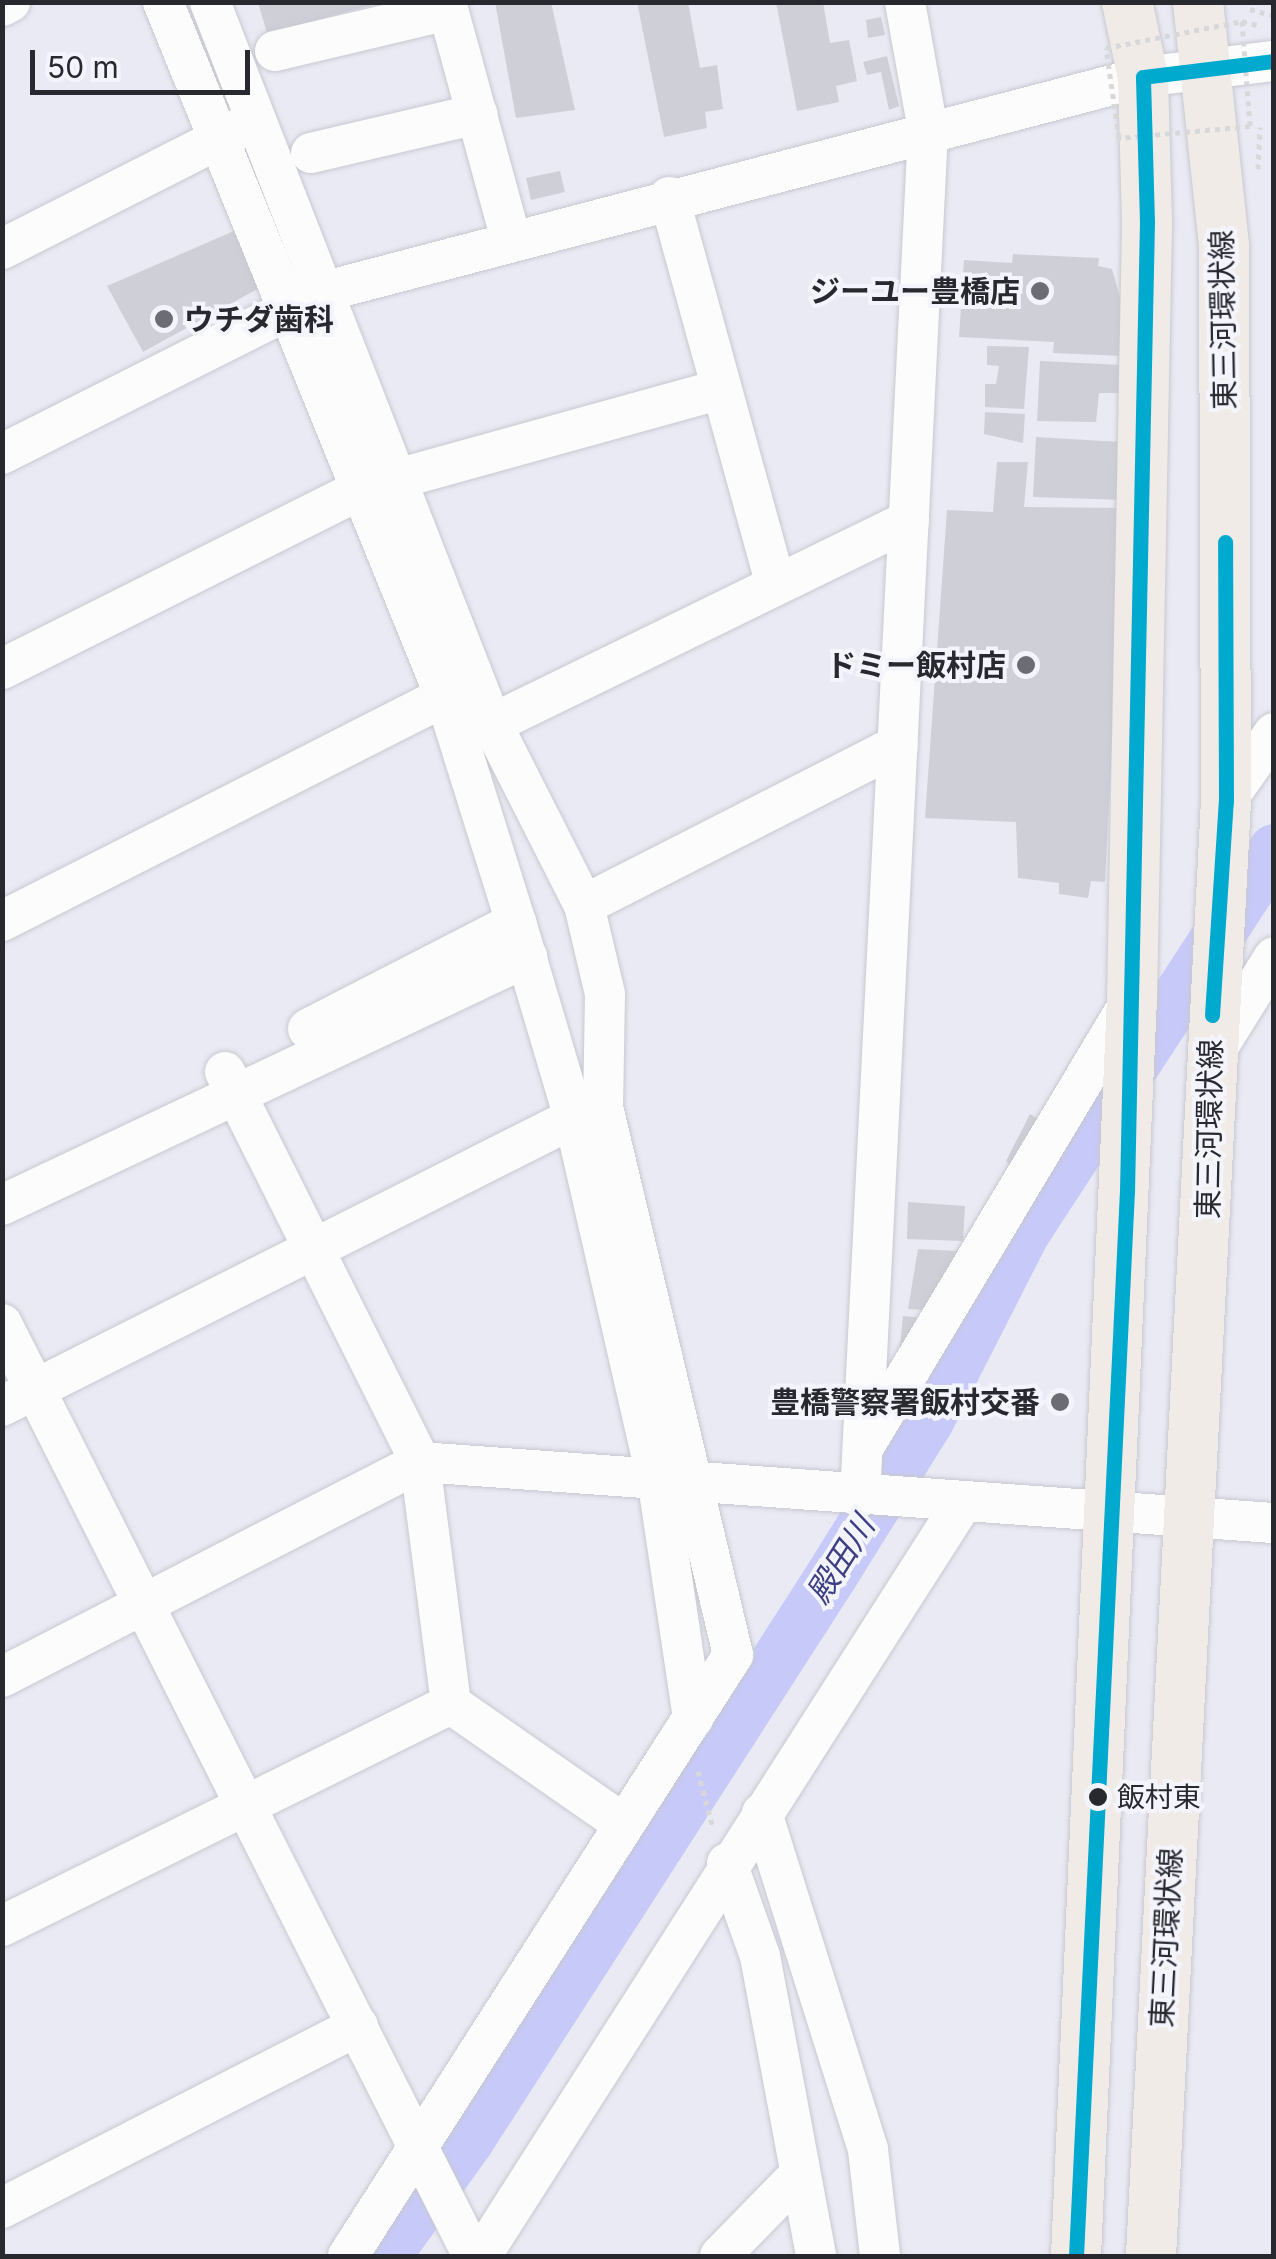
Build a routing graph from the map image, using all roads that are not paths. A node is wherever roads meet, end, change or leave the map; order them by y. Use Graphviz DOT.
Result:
graph roads {
  1 [pos="10,2"];
  2 [pos="163,2"];
  3 [pos="210,2"];
  4 [pos="905,2"];
  5 [pos="1127,2"];
  6 [pos="2,6"];
  7 [pos="447,6"];
  8 [pos="1220,12"];
  9 [pos="275,51"];
  10 [pos="1274,61"];
  11 [pos="1207,64"];
  12 [pos="1143,77"];
  13 [pos="477,114"];
  14 [pos="257,120"];
  15 [pos="928,130"];
  16 [pos="218,140"];
  17 [pos="311,153"];
  18 [pos="669,197"];
  19 [pos="511,238"];
  20 [pos="2,249"];
  21 [pos="326,291"];
  22 [pos="288,312"];
  23 [pos="718,390"];
  24 [pos="2,454"];
  25 [pos="378,483"];
  26 [pos="908,520"];
  27 [pos="776,586"];
  28 [pos="2,669"];
  29 [pos="445,696"];
  30 [pos="492,724"];
  31 [pos="1274,733"];
  32 [pos="898,745"];
  33 [pos="1226,801"];
  34 [pos="584,904"];
  35 [pos="2,921"];
  36 [pos="522,939"];
  37 [pos="1274,957"];
  38 [pos="1132,1013"];
  39 [pos="1209,1053"];
  40 [pos="230,1081"];
  41 [pos="574,1118"];
  42 [pos="2,1176"];
  43 [pos="2,1205"];
  44 [pos="312,1247"];
  45 [pos="2,1324"];
  46 [pos="19,1398"];
  47 [pos="863,1448"];
  48 [pos="420,1462"];
  49 [pos="675,1485"];
  50 [pos="860,1497"];
  51 [pos="948,1504"];
  52 [pos="1111,1516"];
  53 [pos="1186,1520"];
  54 [pos="1274,1524"];
  55 [pos="142,1605"];
  56 [pos="2,1677"];
  57 [pos="451,1704"];
  58 [pos="246,1806"];
  59 [pos="762,1813"];
  60 [pos="622,1822"];
  61 [pos="722,1852"];
  62 [pos="2,1926"];
  63 [pos="358,2026"];
  64 [pos="425,2158"];
  65 [pos="799,2175"];
  66 [pos="2,2208"];
  67 [pos="474,2254"];
  68 [pos="348,2256"];
  69 [pos="720,2256"];
  70 [pos="816,2256"];
  71 [pos="880,2256"];
  72 [pos="1076,2256"];
  73 [pos="1151,2256"];
  1 -- 6 [label="street"];
  2 -- 16 [label="street"];
  3 -- 14 [label="street"];
  4 -- 15 [label="street"];
  5 -- 12 [label="main road"];
  7 -- 9 [label="street"];
  7 -- 13 [label="street"];
  8 -- 11 [label="main road, 東三河環状線"];
  10 -- 11 [label="street"];
  11 -- 12 [label="street"];
  11 -- 33 [label="main road, 東三河環状線"];
  12 -- 15 [label="street"];
  12 -- 38 [label="main road"];
  13 -- 17 [label="street"];
  13 -- 19 [label="street"];
  14 -- 16 [label="street"];
  14 -- 21 [label="street"];
  15 -- 18 [label="street"];
  15 -- 26 [label="street"];
  16 -- 20 [label="street"];
  16 -- 22 [label="street"];
  18 -- 19 [label="street"];
  18 -- 23 [label="street"];
  19 -- 21 [label="street"];
  21 -- 22 [label="street"];
  21 -- 25 [label="street"];
  22 -- 24 [label="street"];
  22 -- 25 [label="street"];
  23 -- 25 [label="street"];
  23 -- 27 [label="street"];
  25 -- 28 [label="street"];
  25 -- 29 [label="street"];
  25 -- 30 [label="street"];
  26 -- 27 [label="street"];
  26 -- 32 [label="street"];
  27 -- 30 [label="street"];
  29 -- 30 [label="street"];
  29 -- 35 [label="street"];
  29 -- 36 [label="street"];
  30 -- 34 [label="street"];
  31 -- 33 [label="street"];
  32 -- 34 [label="street"];
  32 -- 47 [label="street"];
  33 -- 39 [label="main road, 東三河環状線"];
  34 -- 49 [label="street"];
  36 -- 40 [label="street"];
  36 -- 41 [label="street"];
  37 -- 39 [label="street"];
  38 -- 47 [label="street"];
  38 -- 52 [label="main road"];
  39 -- 53 [label="main road, 東三河環状線"];
  40 -- 42 [label="street"];
  40 -- 43 [label="street"];
  40 -- 44 [label="street"];
  41 -- 44 [label="street"];
  41 -- 49 [label="street"];
  44 -- 46 [label="street"];
  44 -- 48 [label="street"];
  45 -- 46 [label="street"];
  46 -- 55 [label="street"];
  47 -- 50 [label="street"];
  48 -- 49 [label="street"];
  48 -- 55 [label="street"];
  48 -- 57 [label="street"];
  49 -- 50 [label="street"];
  49 -- 60 [label="street"];
  50 -- 51 [label="street"];
  51 -- 52 [label="street"];
  51 -- 59 [label="street"];
  52 -- 53 [label="street"];
  52 -- 72 [label="main road"];
  53 -- 54 [label="street"];
  53 -- 73 [label="main road, 東三河環状線"];
  55 -- 56 [label="street"];
  55 -- 58 [label="street"];
  57 -- 58 [label="street"];
  57 -- 60 [label="street"];
  58 -- 62 [label="street"];
  58 -- 63 [label="street"];
  59 -- 61 [label="street"];
  59 -- 71 [label="street"];
  60 -- 64 [label="street"];
  61 -- 65 [label="street"];
  61 -- 67 [label="street"];
  63 -- 64 [label="street"];
  63 -- 66 [label="street"];
  64 -- 67 [label="street"];
  64 -- 68 [label="street"];
  65 -- 69 [label="street"];
  65 -- 70 [label="street"];
}
